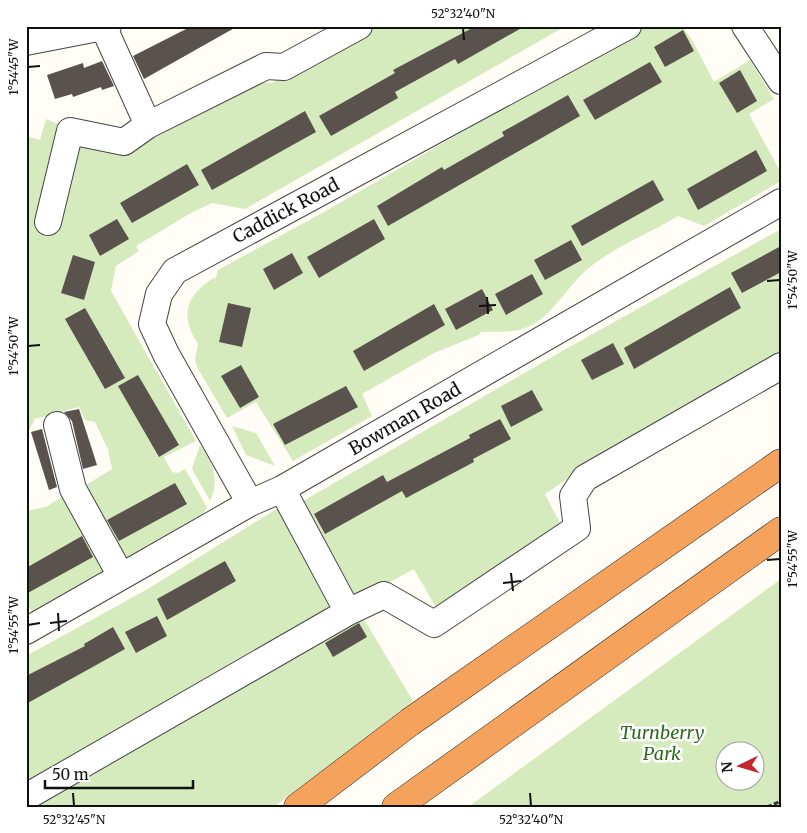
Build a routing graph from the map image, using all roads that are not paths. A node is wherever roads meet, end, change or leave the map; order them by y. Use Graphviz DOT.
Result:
graph roads {
  1 [pos="360,26"];
  2 [pos="628,26"];
  3 [pos="745,26"];
  4 [pos="106,27"];
  5 [pos="26,42"];
  6 [pos="781,81"];
  7 [pos="148,124"];
  8 [pos="781,202"];
  9 [pos="48,222"];
  10 [pos="781,366"];
  11 [pos="57,425"];
  12 [pos="781,463"];
  13 [pos="282,489"];
  14 [pos="250,503"];
  15 [pos="781,531"];
  16 [pos="121,576"];
  17 [pos="348,612"];
  18 [pos="26,631"];
  19 [pos="26,797"];
  20 [pos="298,807"];
  21 [pos="396,807"];
  1 -- 7 [label="street"];
  2 -- 14 [label="street, Caddick Road"];
  3 -- 6 [label="street"];
  4 -- 5 [label="street"];
  4 -- 7 [label="street"];
  7 -- 9 [label="street"];
  8 -- 13 [label="street, Bowman Road"];
  10 -- 17 [label="street"];
  11 -- 16 [label="street"];
  12 -- 20 [label="highway"];
  13 -- 14 [label="street, Bowman Road"];
  13 -- 17 [label="street"];
  14 -- 16 [label="street, Bowman Road"];
  15 -- 21 [label="highway"];
  16 -- 18 [label="street, Bowman Road"];
  17 -- 19 [label="street"];
}
